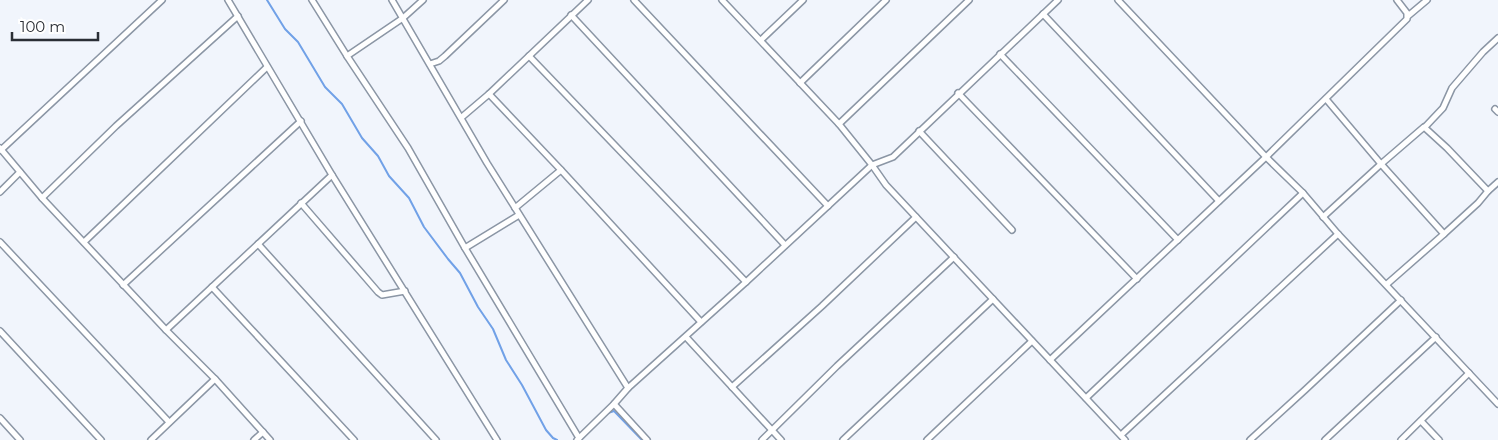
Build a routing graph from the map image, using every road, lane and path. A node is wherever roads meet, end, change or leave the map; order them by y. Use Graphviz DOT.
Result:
graph roads {
  1 [pos="162,0"];
  2 [pos="228,0"];
  3 [pos="312,0"];
  4 [pos="392,0"];
  5 [pos="422,0"];
  6 [pos="504,0"];
  7 [pos="588,0"];
  8 [pos="634,0"];
  9 [pos="722,0"];
  10 [pos="803,0"];
  11 [pos="886,0"];
  12 [pos="969,0"];
  13 [pos="1058,0"];
  14 [pos="1118,0"];
  15 [pos="1397,0"];
  16 [pos="1427,0"];
  17 [pos="1043,14"];
  18 [pos="571,15"];
  19 [pos="238,16"];
  20 [pos="1408,16"];
  21 [pos="404,18"];
  22 [pos="1498,38"];
  23 [pos="761,40"];
  24 [pos="1000,54"];
  25 [pos="347,56"];
  26 [pos="529,56"];
  27 [pos="430,64"];
  28 [pos="267,67"];
  29 [pos="800,83"];
  30 [pos="958,93"];
  31 [pos="489,94"];
  32 [pos="1326,99"];
  33 [pos="462,117"];
  34 [pos="301,122"];
  35 [pos="839,124"];
  36 [pos="1425,127"];
  37 [pos="919,131"];
  38 [pos="1,149"];
  39 [pos="1266,157"];
  40 [pos="1381,164"];
  41 [pos="872,165"];
  42 [pos="561,170"];
  43 [pos="20,172"];
  44 [pos="332,175"];
  45 [pos="1498,182"];
  46 [pos="1488,191"];
  47 [pos="0,192"];
  48 [pos="1303,193"];
  49 [pos="42,198"];
  50 [pos="1219,202"];
  51 [pos="301,203"];
  52 [pos="828,206"];
  53 [pos="515,208"];
  54 [pos="519,215"];
  55 [pos="916,217"];
  56 [pos="1323,217"];
  57 [pos="1012,230"];
  58 [pos="1338,234"];
  59 [pos="1444,234"];
  60 [pos="1178,240"];
  61 [pos="0,242"];
  62 [pos="84,242"];
  63 [pos="258,244"];
  64 [pos="785,245"];
  65 [pos="465,248"];
  66 [pos="954,257"];
  67 [pos="1137,280"];
  68 [pos="746,282"];
  69 [pos="1387,284"];
  70 [pos="123,285"];
  71 [pos="212,287"];
  72 [pos="405,291"];
  73 [pos="993,299"];
  74 [pos="1401,300"];
  75 [pos="701,322"];
  76 [pos="166,330"];
  77 [pos="0,331"];
  78 [pos="686,337"];
  79 [pos="1436,337"];
  80 [pos="1032,340"];
  81 [pos="1050,360"];
  82 [pos="1469,373"];
  83 [pos="214,379"];
  84 [pos="732,387"];
  85 [pos="628,388"];
  86 [pos="1086,398"];
  87 [pos="614,404"];
  88 [pos="1498,404"];
  89 [pos="0,418"];
  90 [pos="1421,421"];
  91 [pos="169,422"];
  92 [pos="772,431"];
  93 [pos="263,432"];
  94 [pos="1121,435"];
  95 [pos="578,439"];
  96 [pos="20,440"];
  97 [pos="101,440"];
  98 [pos="151,440"];
  99 [pos="254,440"];
  100 [pos="270,440"];
  101 [pos="354,440"];
  102 [pos="436,440"];
  103 [pos="497,440"];
  104 [pos="647,440"];
  105 [pos="762,440"];
  106 [pos="781,440"];
  107 [pos="843,440"];
  108 [pos="926,440"];
  109 [pos="1125,440"];
  110 [pos="1250,440"];
  111 [pos="1325,440"];
  112 [pos="1401,440"];
  113 [pos="1439,440"];
  1 -- 38 [label="street"];
  2 -- 19 [label="street"];
  3 -- 25 [label="street"];
  4 -- 21 [label="street"];
  5 -- 21 [label="street"];
  6 -- 27 [label="street"];
  7 -- 18 [label="street"];
  8 -- 52 [label="street"];
  9 -- 23 [label="street"];
  10 -- 23 [label="street"];
  11 -- 29 [label="street"];
  12 -- 35 [label="street"];
  13 -- 17 [label="street"];
  14 -- 39 [label="street"];
  15 -- 20 [label="street"];
  16 -- 20 [label="street"];
  17 -- 24 [label="street"];
  17 -- 50 [label="street"];
  18 -- 26 [label="street"];
  18 -- 64 [label="street"];
  19 -- 28 [label="street"];
  19 -- 49 [label="street"];
  20 -- 32 [label="street"];
  21 -- 25 [label="street"];
  21 -- 27 [label="street"];
  22 -- 36 [label="street"];
  23 -- 29 [label="street"];
  24 -- 30 [label="street"];
  24 -- 60 [label="street"];
  25 -- 65 [label="street"];
  26 -- 31 [label="street"];
  26 -- 68 [label="street"];
  27 -- 33 [label="street"];
  28 -- 34 [label="street"];
  28 -- 62 [label="street"];
  29 -- 35 [label="street"];
  30 -- 37 [label="street"];
  30 -- 67 [label="street"];
  31 -- 33 [label="street"];
  31 -- 42 [label="street"];
  32 -- 39 [label="street"];
  32 -- 40 [label="street"];
  33 -- 53 [label="street"];
  34 -- 44 [label="street"];
  34 -- 70 [label="street"];
  35 -- 41 [label="street"];
  36 -- 40 [label="street"];
  36 -- 46 [label="street"];
  37 -- 41 [label="street"];
  37 -- 57 [label="street"];
  38 -- 43 [label="street"];
  39 -- 48 [label="street"];
  39 -- 50 [label="street"];
  40 -- 56 [label="street"];
  40 -- 59 [label="street"];
  41 -- 52 [label="street"];
  41 -- 55 [label="street"];
  42 -- 53 [label="street"];
  42 -- 75 [label="street"];
  43 -- 47 [label="street"];
  43 -- 49 [label="street"];
  44 -- 51 [label="street"];
  44 -- 72 [label="street"];
  45 -- 46 [label="street"];
  46 -- 59 [label="street"];
  48 -- 56 [label="street"];
  48 -- 86 [label="street"];
  49 -- 62 [label="street"];
  50 -- 60 [label="street"];
  51 -- 63 [label="street"];
  51 -- 72 [label="street"];
  52 -- 64 [label="street"];
  53 -- 54 [label="street"];
  54 -- 65 [label="street"];
  54 -- 85 [label="street"];
  55 -- 66 [label="street"];
  55 -- 84 [label="street"];
  56 -- 58 [label="street"];
  58 -- 69 [label="street"];
  58 -- 94 [label="street"];
  59 -- 69 [label="street"];
  60 -- 67 [label="street"];
  61 -- 91 [label="street"];
  62 -- 70 [label="street"];
  63 -- 71 [label="street"];
  63 -- 102 [label="street"];
  64 -- 68 [label="street"];
  65 -- 95 [label="street"];
  66 -- 73 [label="street"];
  66 -- 92 [label="street"];
  67 -- 81 [label="street"];
  68 -- 75 [label="street"];
  69 -- 74 [label="street"];
  70 -- 76 [label="street"];
  71 -- 76 [label="street"];
  71 -- 101 [label="street"];
  72 -- 103 [label="street"];
  73 -- 80 [label="street"];
  73 -- 107 [label="street"];
  74 -- 79 [label="street"];
  74 -- 110 [label="street"];
  75 -- 78 [label="street"];
  76 -- 83 [label="street"];
  77 -- 97 [label="street"];
  78 -- 84 [label="street"];
  78 -- 85 [label="street"];
  79 -- 82 [label="street"];
  79 -- 111 [label="street"];
  80 -- 81 [label="street"];
  80 -- 108 [label="street"];
  81 -- 86 [label="street"];
  82 -- 88 [label="street"];
  82 -- 90 [label="street"];
  83 -- 91 [label="street"];
  83 -- 93 [label="street"];
  84 -- 92 [label="street"];
  85 -- 87 [label="street"];
  86 -- 94 [label="street"];
  87 -- 95 [label="street"];
  87 -- 104 [label="street"];
  89 -- 96 [label="street"];
  90 -- 112 [label="street"];
  90 -- 113 [label="street"];
  91 -- 98 [label="street"];
  92 -- 105 [label="street"];
  92 -- 106 [label="street"];
  93 -- 99 [label="street"];
  93 -- 100 [label="street"];
  94 -- 109 [label="street"];
}
